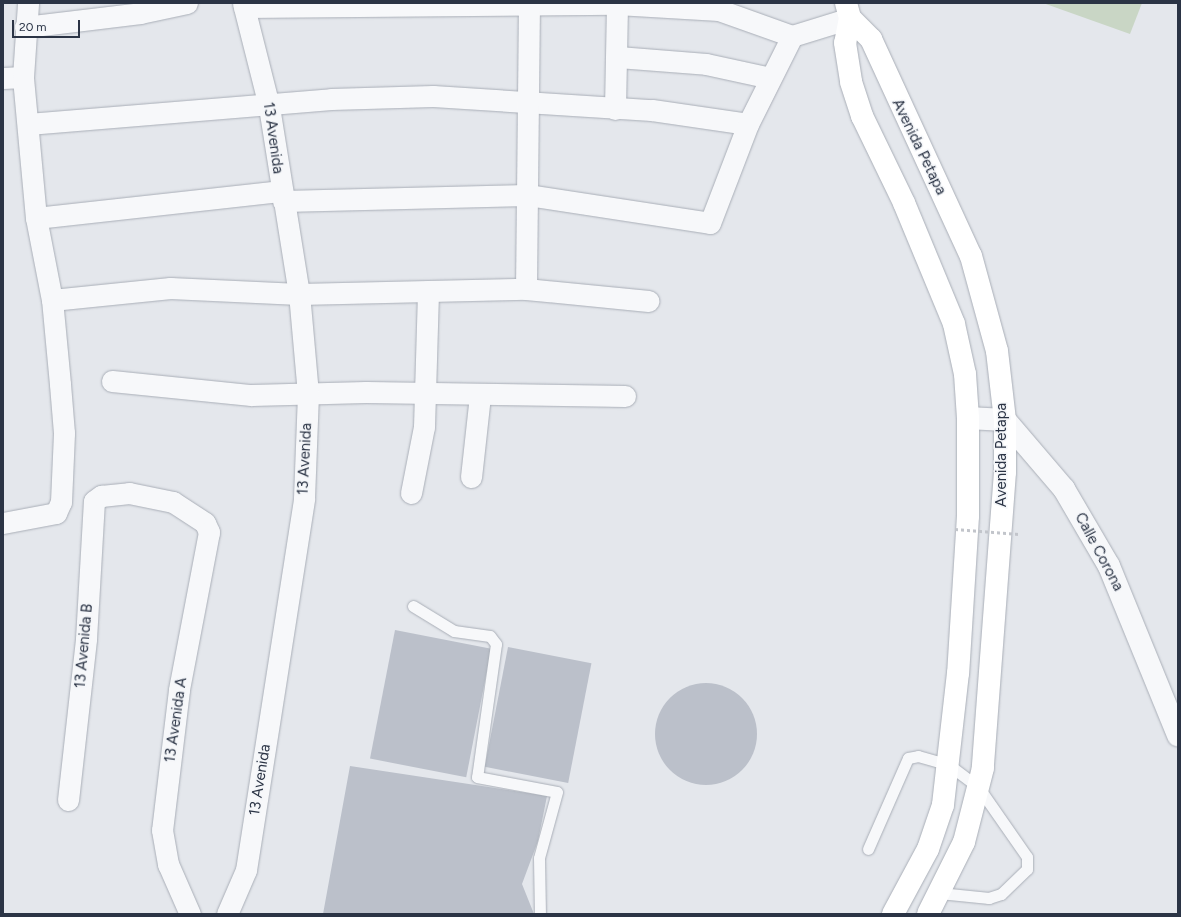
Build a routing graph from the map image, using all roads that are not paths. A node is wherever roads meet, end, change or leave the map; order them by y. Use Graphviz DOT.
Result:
graph roads {
  1 [pos="28,3"];
  2 [pos="187,3"];
  3 [pos="529,3"];
  4 [pos="289,4"];
  5 [pos="432,4"];
  6 [pos="617,4"];
  7 [pos="244,5"];
  8 [pos="719,7"];
  9 [pos="848,11"];
  10 [pos="25,27"];
  11 [pos="792,36"];
  12 [pos="618,57"];
  13 [pos="13,78"];
  14 [pos="771,78"];
  15 [pos="525,104"];
  16 [pos="269,106"];
  17 [pos="615,109"];
  18 [pos="28,124"];
  19 [pos="748,124"];
  20 [pos="527,195"];
  21 [pos="282,196"];
  22 [pos="36,218"];
  23 [pos="526,289"];
  24 [pos="428,291"];
  25 [pos="299,294"];
  26 [pos="52,300"];
  27 [pos="648,301"];
  28 [pos="112,381"];
  29 [pos="426,392"];
  30 [pos="308,394"];
  31 [pos="480,395"];
  32 [pos="625,396"];
  33 [pos="968,418"];
  34 [pos="1005,420"];
  35 [pos="471,477"];
  36 [pos="411,493"];
  37 [pos="101,496"];
  38 [pos="3,523"];
  39 [pos="413,606"];
  40 [pos="1178,735"];
  41 [pos="949,765"];
  42 [pos="979,788"];
  43 [pos="68,800"];
  44 [pos="868,849"];
  45 [pos="939,893"];
  46 [pos="190,914"];
  47 [pos="228,914"];
  48 [pos="540,914"];
  49 [pos="893,914"];
  50 [pos="928,914"];
  1 -- 10 [label="street"];
  2 -- 10 [label="street"];
  3 -- 5 [label="street"];
  3 -- 6 [label="street"];
  3 -- 15 [label="street"];
  4 -- 5 [label="street"];
  4 -- 7 [label="street"];
  6 -- 8 [label="street"];
  6 -- 12 [label="street"];
  7 -- 16 [label="street, 13 Avenida"];
  8 -- 11 [label="street"];
  9 -- 11 [label="street"];
  9 -- 33 [label="main road"];
  9 -- 34 [label="main road, Avenida Petapa"];
  10 -- 13 [label="street"];
  11 -- 14 [label="street"];
  12 -- 14 [label="street"];
  12 -- 17 [label="street"];
  13 -- 18 [label="street"];
  14 -- 19 [label="street"];
  15 -- 16 [label="street"];
  15 -- 17 [label="street"];
  15 -- 20 [label="street"];
  16 -- 18 [label="street"];
  16 -- 21 [label="street, 13 Avenida"];
  17 -- 19 [label="street"];
  18 -- 22 [label="street"];
  19 -- 20 [label="street"];
  20 -- 21 [label="street"];
  20 -- 23 [label="street"];
  21 -- 22 [label="street"];
  21 -- 25 [label="street, 13 Avenida"];
  22 -- 26 [label="street"];
  23 -- 24 [label="street"];
  23 -- 27 [label="street"];
  24 -- 25 [label="street"];
  24 -- 29 [label="street"];
  25 -- 26 [label="street"];
  25 -- 30 [label="street, 13 Avenida"];
  26 -- 38 [label="street"];
  28 -- 30 [label="street"];
  29 -- 30 [label="street"];
  29 -- 31 [label="street"];
  29 -- 36 [label="street"];
  30 -- 47 [label="street, 13 Avenida"];
  31 -- 32 [label="street"];
  31 -- 35 [label="street"];
  33 -- 34 [label="street"];
  33 -- 41 [label="main road"];
  34 -- 40 [label="street, Calle Corona"];
  34 -- 42 [label="main road, Avenida Petapa"];
  37 -- 43 [label="street, 13 Avenida B"];
  37 -- 46 [label="street, 13 Avenida A"];
  39 -- 48 [label="lane"];
  41 -- 42 [label="lane"];
  41 -- 44 [label="lane"];
  41 -- 49 [label="main road"];
  42 -- 45 [label="main road, Avenida Petapa"];
  42 -- 45 [label="lane"];
  45 -- 50 [label="main road, Avenida Petapa"];
}
